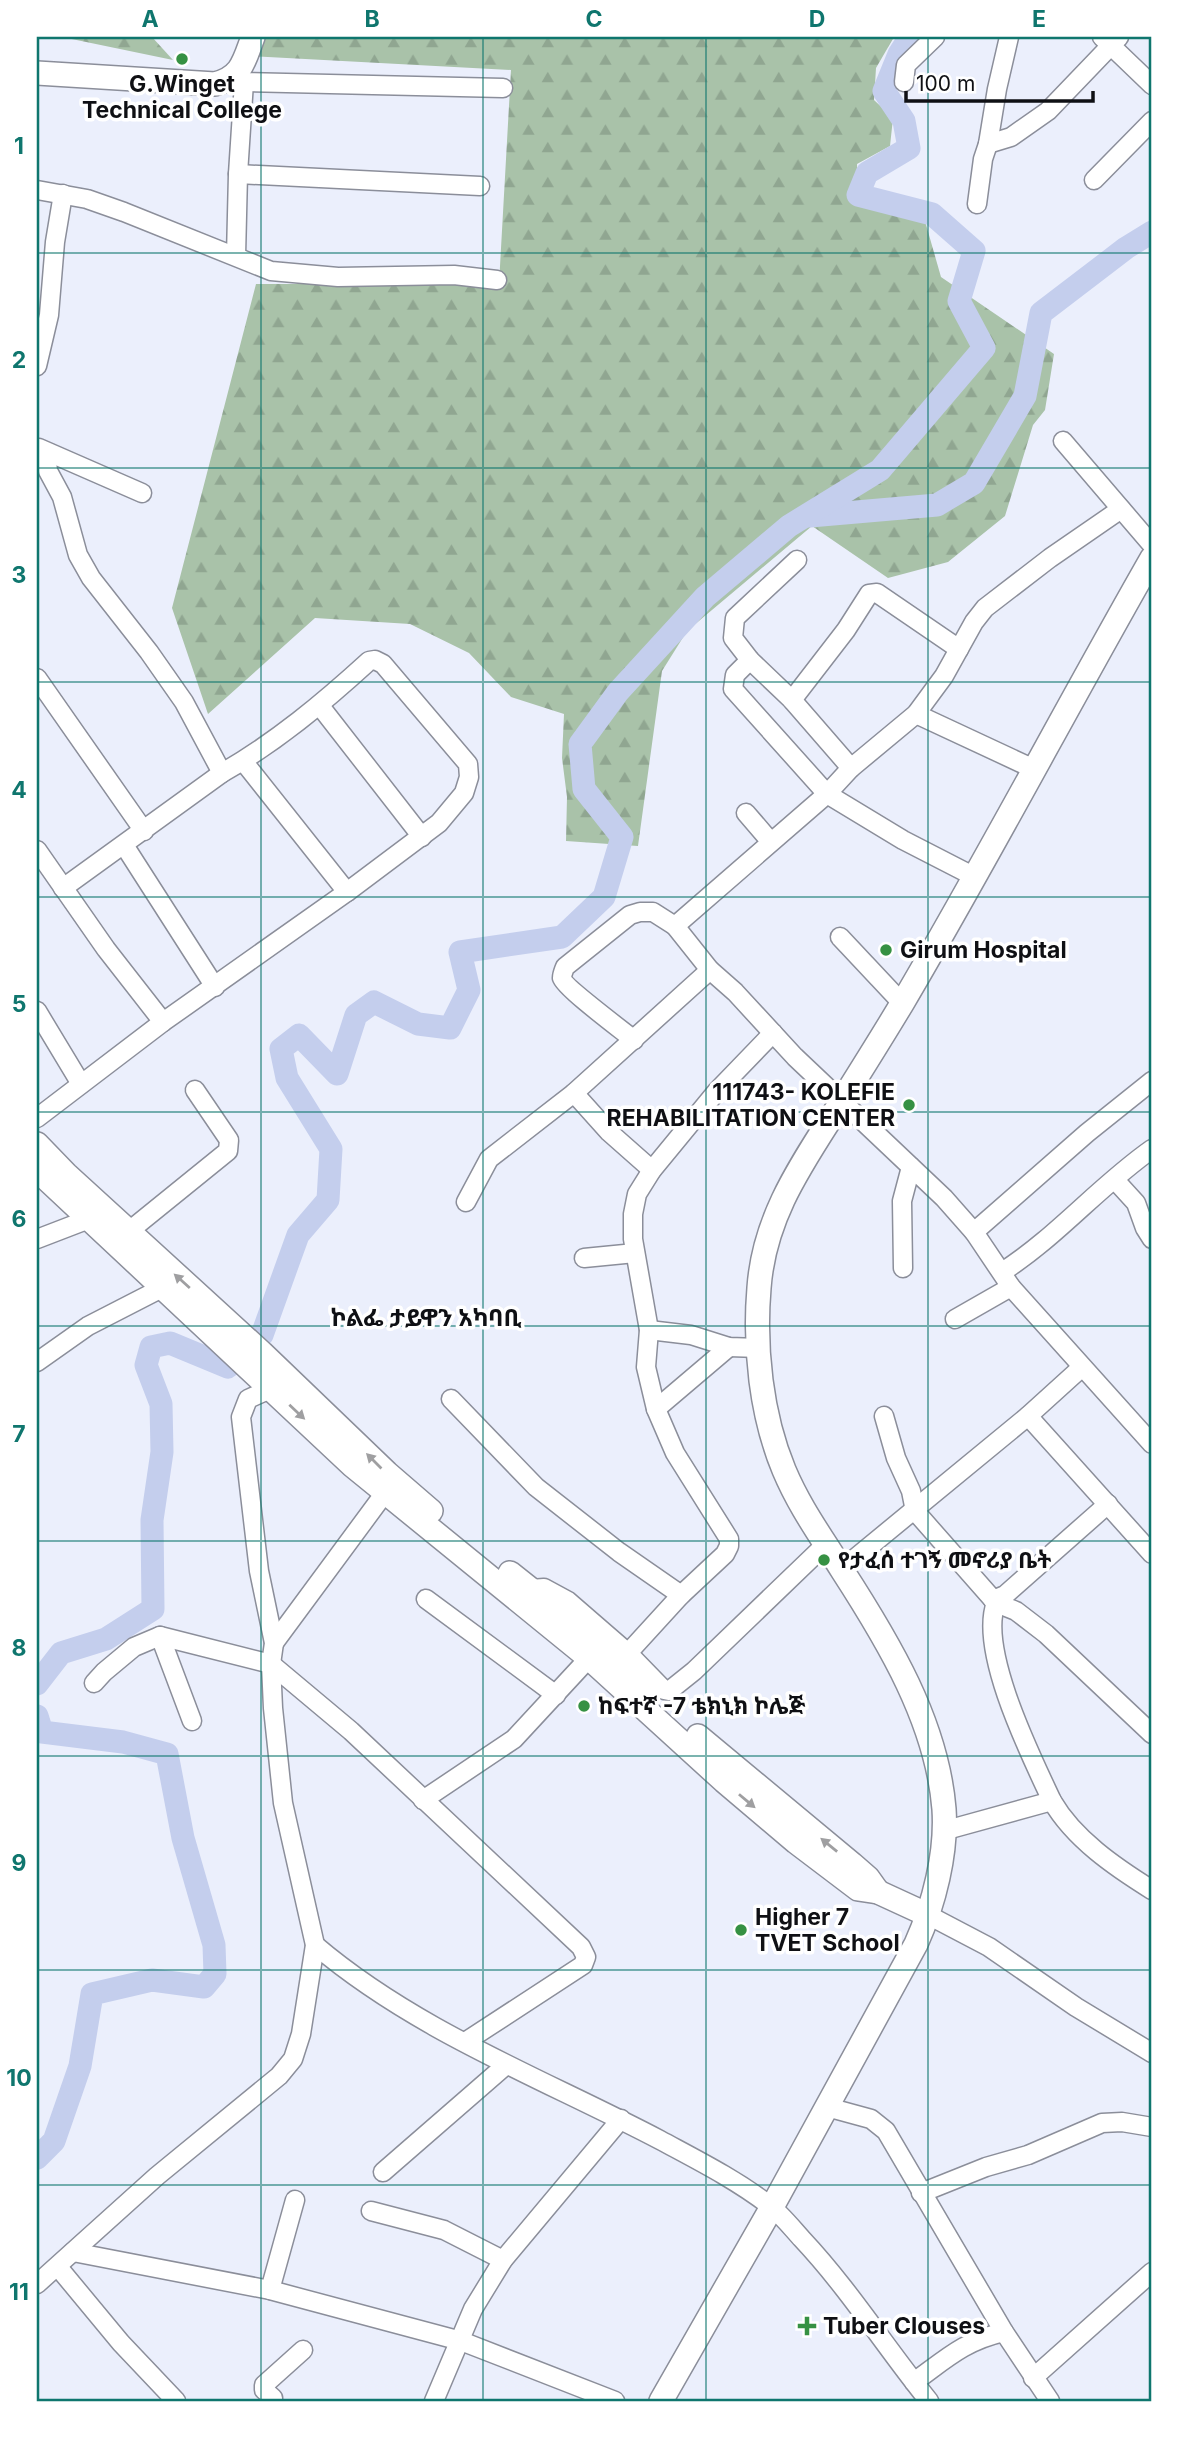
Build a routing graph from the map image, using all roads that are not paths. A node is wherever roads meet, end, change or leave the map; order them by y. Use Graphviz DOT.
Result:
graph roads {
  1 [pos="239,37"];
  2 [pos="253,37"];
  3 [pos="935,37"];
  4 [pos="1009,37"];
  5 [pos="1111,40"];
  6 [pos="37,58"];
  7 [pos="37,73"];
  8 [pos="239,80"];
  9 [pos="904,82"];
  10 [pos="1152,85"];
  11 [pos="503,88"];
  12 [pos="1152,121"];
  13 [pos="988,144"];
  14 [pos="238,174"];
  15 [pos="1094,180"];
  16 [pos="480,186"];
  17 [pos="37,190"];
  18 [pos="63,194"];
  19 [pos="977,204"];
  20 [pos="236,256"];
  21 [pos="497,280"];
  22 [pos="43,314"];
  23 [pos="37,366"];
  24 [pos="1063,442"];
  25 [pos="41,449"];
  26 [pos="142,493"];
  27 [pos="1121,509"];
  28 [pos="1152,545"];
  29 [pos="1152,558"];
  30 [pos="797,560"];
  31 [pos="959,649"];
  32 [pos="750,660"];
  33 [pos="37,678"];
  34 [pos="792,700"];
  35 [pos="320,706"];
  36 [pos="916,714"];
  37 [pos="243,761"];
  38 [pos="851,768"];
  39 [pos="1034,769"];
  40 [pos="222,773"];
  41 [pos="827,794"];
  42 [pos="746,813"];
  43 [pos="144,831"];
  44 [pos="422,837"];
  45 [pos="771,841"];
  46 [pos="124,845"];
  47 [pos="37,850"];
  48 [pos="975,877"];
  49 [pos="63,888"];
  50 [pos="348,892"];
  51 [pos="675,926"];
  52 [pos="840,937"];
  53 [pos="710,970"];
  54 [pos="215,987"];
  55 [pos="902,1003"];
  56 [pos="37,1011"];
  57 [pos="163,1022"];
  58 [pos="773,1033"];
  59 [pos="634,1040"];
  60 [pos="1152,1081"];
  61 [pos="81,1084"];
  62 [pos="195,1090"];
  63 [pos="574,1093"];
  64 [pos="842,1100"];
  65 [pos="37,1118"];
  66 [pos="37,1144"];
  67 [pos="1152,1149"];
  68 [pos="911,1167"];
  69 [pos="37,1170"];
  70 [pos="652,1170"];
  71 [pos="1115,1180"];
  72 [pos="466,1202"];
  73 [pos="96,1213"];
  74 [pos="128,1231"];
  75 [pos="974,1232"];
  76 [pos="37,1239"];
  77 [pos="1152,1239"];
  78 [pos="635,1253"];
  79 [pos="584,1258"];
  80 [pos="903,1268"];
  81 [pos="1007,1279"];
  82 [pos="162,1288"];
  83 [pos="955,1319"];
  84 [pos="649,1330"];
  85 [pos="226,1334"];
  86 [pos="729,1347"];
  87 [pos="759,1348"];
  88 [pos="37,1362"];
  89 [pos="1082,1368"];
  90 [pos="281,1384"];
  91 [pos="451,1399"];
  92 [pos="656,1409"];
  93 [pos="884,1416"];
  94 [pos="1028,1416"];
  95 [pos="1152,1444"];
  96 [pos="384,1494"];
  97 [pos="1108,1504"];
  98 [pos="915,1511"];
  99 [pos="825,1545"];
  100 [pos="1152,1554"];
  101 [pos="842,1569"];
  102 [pos="681,1595"];
  103 [pos="426,1599"];
  104 [pos="994,1601"];
  105 [pos="160,1636"];
  106 [pos="274,1643"];
  107 [pos="589,1658"];
  108 [pos="271,1664"];
  109 [pos="623,1668"];
  110 [pos="94,1683"];
  111 [pos="556,1695"];
  112 [pos="192,1721"];
  113 [pos="1152,1734"];
  114 [pos="423,1800"];
  115 [pos="1052,1801"];
  116 [pos="943,1832"];
  117 [pos="1152,1890"];
  118 [pos="928,1915"];
  119 [pos="315,1945"];
  120 [pos="342,1968"];
  121 [pos="311,1972"];
  122 [pos="465,2042"];
  123 [pos="1152,2053"];
  124 [pos="506,2065"];
  125 [pos="827,2107"];
  126 [pos="621,2119"];
  127 [pos="1152,2127"];
  128 [pos="383,2172"];
  129 [pos="921,2193"];
  130 [pos="295,2200"];
  131 [pos="772,2207"];
  132 [pos="370,2211"];
  133 [pos="74,2252"];
  134 [pos="503,2260"];
  135 [pos="58,2267"];
  136 [pos="1152,2273"];
  137 [pos="37,2284"];
  138 [pos="270,2290"];
  139 [pos="1004,2332"];
  140 [pos="461,2341"];
  141 [pos="303,2350"];
  142 [pos="1033,2378"];
  143 [pos="914,2382"];
  144 [pos="437,2400"];
  145 [pos="176,2401"];
  146 [pos="273,2401"];
  147 [pos="615,2401"];
  148 [pos="661,2401"];
  149 [pos="929,2401"];
  150 [pos="1050,2401"];
  1 -- 6 [label="main road"];
  2 -- 8 [label="main road"];
  3 -- 9 [label="street"];
  4 -- 13 [label="street"];
  5 -- 10 [label="street"];
  5 -- 13 [label="street"];
  7 -- 8 [label="main road"];
  8 -- 11 [label="street"];
  8 -- 14 [label="street"];
  12 -- 15 [label="street"];
  13 -- 19 [label="street"];
  14 -- 16 [label="street"];
  14 -- 20 [label="street"];
  17 -- 18 [label="street"];
  18 -- 20 [label="street"];
  18 -- 22 [label="street"];
  20 -- 21 [label="street"];
  22 -- 23 [label="street"];
  24 -- 27 [label="street"];
  25 -- 26 [label="street"];
  25 -- 40 [label="street"];
  27 -- 28 [label="street"];
  27 -- 31 [label="street"];
  29 -- 39 [label="main road"];
  30 -- 32 [label="street"];
  31 -- 34 [label="street"];
  31 -- 36 [label="street"];
  32 -- 34 [label="street"];
  32 -- 41 [label="street"];
  33 -- 43 [label="street"];
  34 -- 38 [label="street"];
  35 -- 37 [label="street"];
  35 -- 44 [label="street"];
  35 -- 44 [label="street"];
  36 -- 38 [label="street"];
  36 -- 39 [label="street"];
  37 -- 40 [label="street"];
  37 -- 50 [label="street"];
  38 -- 41 [label="street"];
  39 -- 48 [label="main road"];
  40 -- 43 [label="street"];
  41 -- 45 [label="street"];
  41 -- 48 [label="street"];
  42 -- 45 [label="street"];
  43 -- 46 [label="street"];
  44 -- 50 [label="street"];
  45 -- 51 [label="street"];
  46 -- 49 [label="street"];
  46 -- 54 [label="street"];
  47 -- 49 [label="street"];
  48 -- 55 [label="main road"];
  49 -- 57 [label="street"];
  50 -- 54 [label="street"];
  51 -- 53 [label="street"];
  51 -- 59 [label="street"];
  52 -- 55 [label="street"];
  53 -- 58 [label="street"];
  53 -- 59 [label="street"];
  54 -- 57 [label="street"];
  55 -- 64 [label="main road"];
  56 -- 61 [label="street"];
  57 -- 61 [label="street"];
  58 -- 64 [label="street"];
  58 -- 70 [label="street"];
  59 -- 63 [label="street"];
  60 -- 75 [label="street"];
  61 -- 65 [label="street"];
  62 -- 74 [label="street"];
  63 -- 70 [label="street"];
  63 -- 72 [label="street"];
  64 -- 68 [label="street"];
  64 -- 87 [label="main road"];
  66 -- 73 [label="main road"];
  67 -- 71 [label="street"];
  68 -- 75 [label="street"];
  68 -- 80 [label="street"];
  69 -- 73 [label="main road"];
  70 -- 78 [label="street"];
  71 -- 77 [label="street"];
  71 -- 81 [label="street"];
  73 -- 74 [label="main road"];
  73 -- 76 [label="street"];
  73 -- 82 [label="main road"];
  85 -- 74 [label="main road, one-way"];
  75 -- 81 [label="street"];
  78 -- 79 [label="street"];
  78 -- 84 [label="street"];
  81 -- 83 [label="street"];
  81 -- 89 [label="street"];
  82 -- 85 [label="main road"];
  82 -- 88 [label="street"];
  84 -- 86 [label="street"];
  84 -- 92 [label="street"];
  85 -- 90 [label="main road"];
  86 -- 87 [label="street"];
  86 -- 92 [label="street"];
  87 -- 99 [label="main road"];
  89 -- 94 [label="street"];
  89 -- 95 [label="street"];
  90 -- 96 [label="main road, one-way"];
  90 -- 106 [label="street"];
  109 -- 90 [label="main road, one-way"];
  91 -- 102 [label="street"];
  92 -- 102 [label="street"];
  93 -- 98 [label="street"];
  94 -- 97 [label="street"];
  94 -- 98 [label="street"];
  96 -- 106 [label="street"];
  96 -- 107 [label="main road"];
  97 -- 100 [label="street"];
  97 -- 104 [label="street"];
  98 -- 101 [label="street"];
  98 -- 104 [label="street"];
  99 -- 101 [label="main road"];
  99 -- 109 [label="street"];
  101 -- 116 [label="main road"];
  102 -- 109 [label="street"];
  103 -- 111 [label="street"];
  104 -- 113 [label="street"];
  104 -- 115 [label="street"];
  105 -- 108 [label="street"];
  105 -- 110 [label="street"];
  105 -- 112 [label="street"];
  106 -- 108 [label="street"];
  107 -- 109 [label="main road"];
  107 -- 111 [label="street"];
  108 -- 114 [label="street"];
  108 -- 119 [label="street"];
  109 -- 118 [label="main road"];
  111 -- 114 [label="street"];
  114 -- 122 [label="street"];
  115 -- 116 [label="street"];
  115 -- 117 [label="street"];
  116 -- 118 [label="main road"];
  118 -- 123 [label="street"];
  118 -- 125 [label="main road"];
  119 -- 120 [label="street"];
  119 -- 121 [label="street"];
  120 -- 121 [label="street"];
  120 -- 122 [label="street"];
  121 -- 133 [label="street"];
  122 -- 124 [label="street"];
  124 -- 126 [label="street"];
  124 -- 128 [label="street"];
  125 -- 129 [label="street"];
  125 -- 131 [label="main road"];
  126 -- 131 [label="street"];
  126 -- 134 [label="street"];
  127 -- 129 [label="street"];
  129 -- 139 [label="street"];
  130 -- 138 [label="street"];
  131 -- 143 [label="street"];
  131 -- 148 [label="main road"];
  132 -- 134 [label="street"];
  133 -- 135 [label="street"];
  133 -- 138 [label="street"];
  134 -- 140 [label="street"];
  135 -- 137 [label="street"];
  135 -- 145 [label="street"];
  136 -- 142 [label="street"];
  138 -- 140 [label="street"];
  139 -- 142 [label="street"];
  139 -- 143 [label="street"];
  140 -- 144 [label="street"];
  140 -- 147 [label="street"];
  141 -- 146 [label="street"];
  142 -- 150 [label="street"];
  143 -- 149 [label="street"];
}
